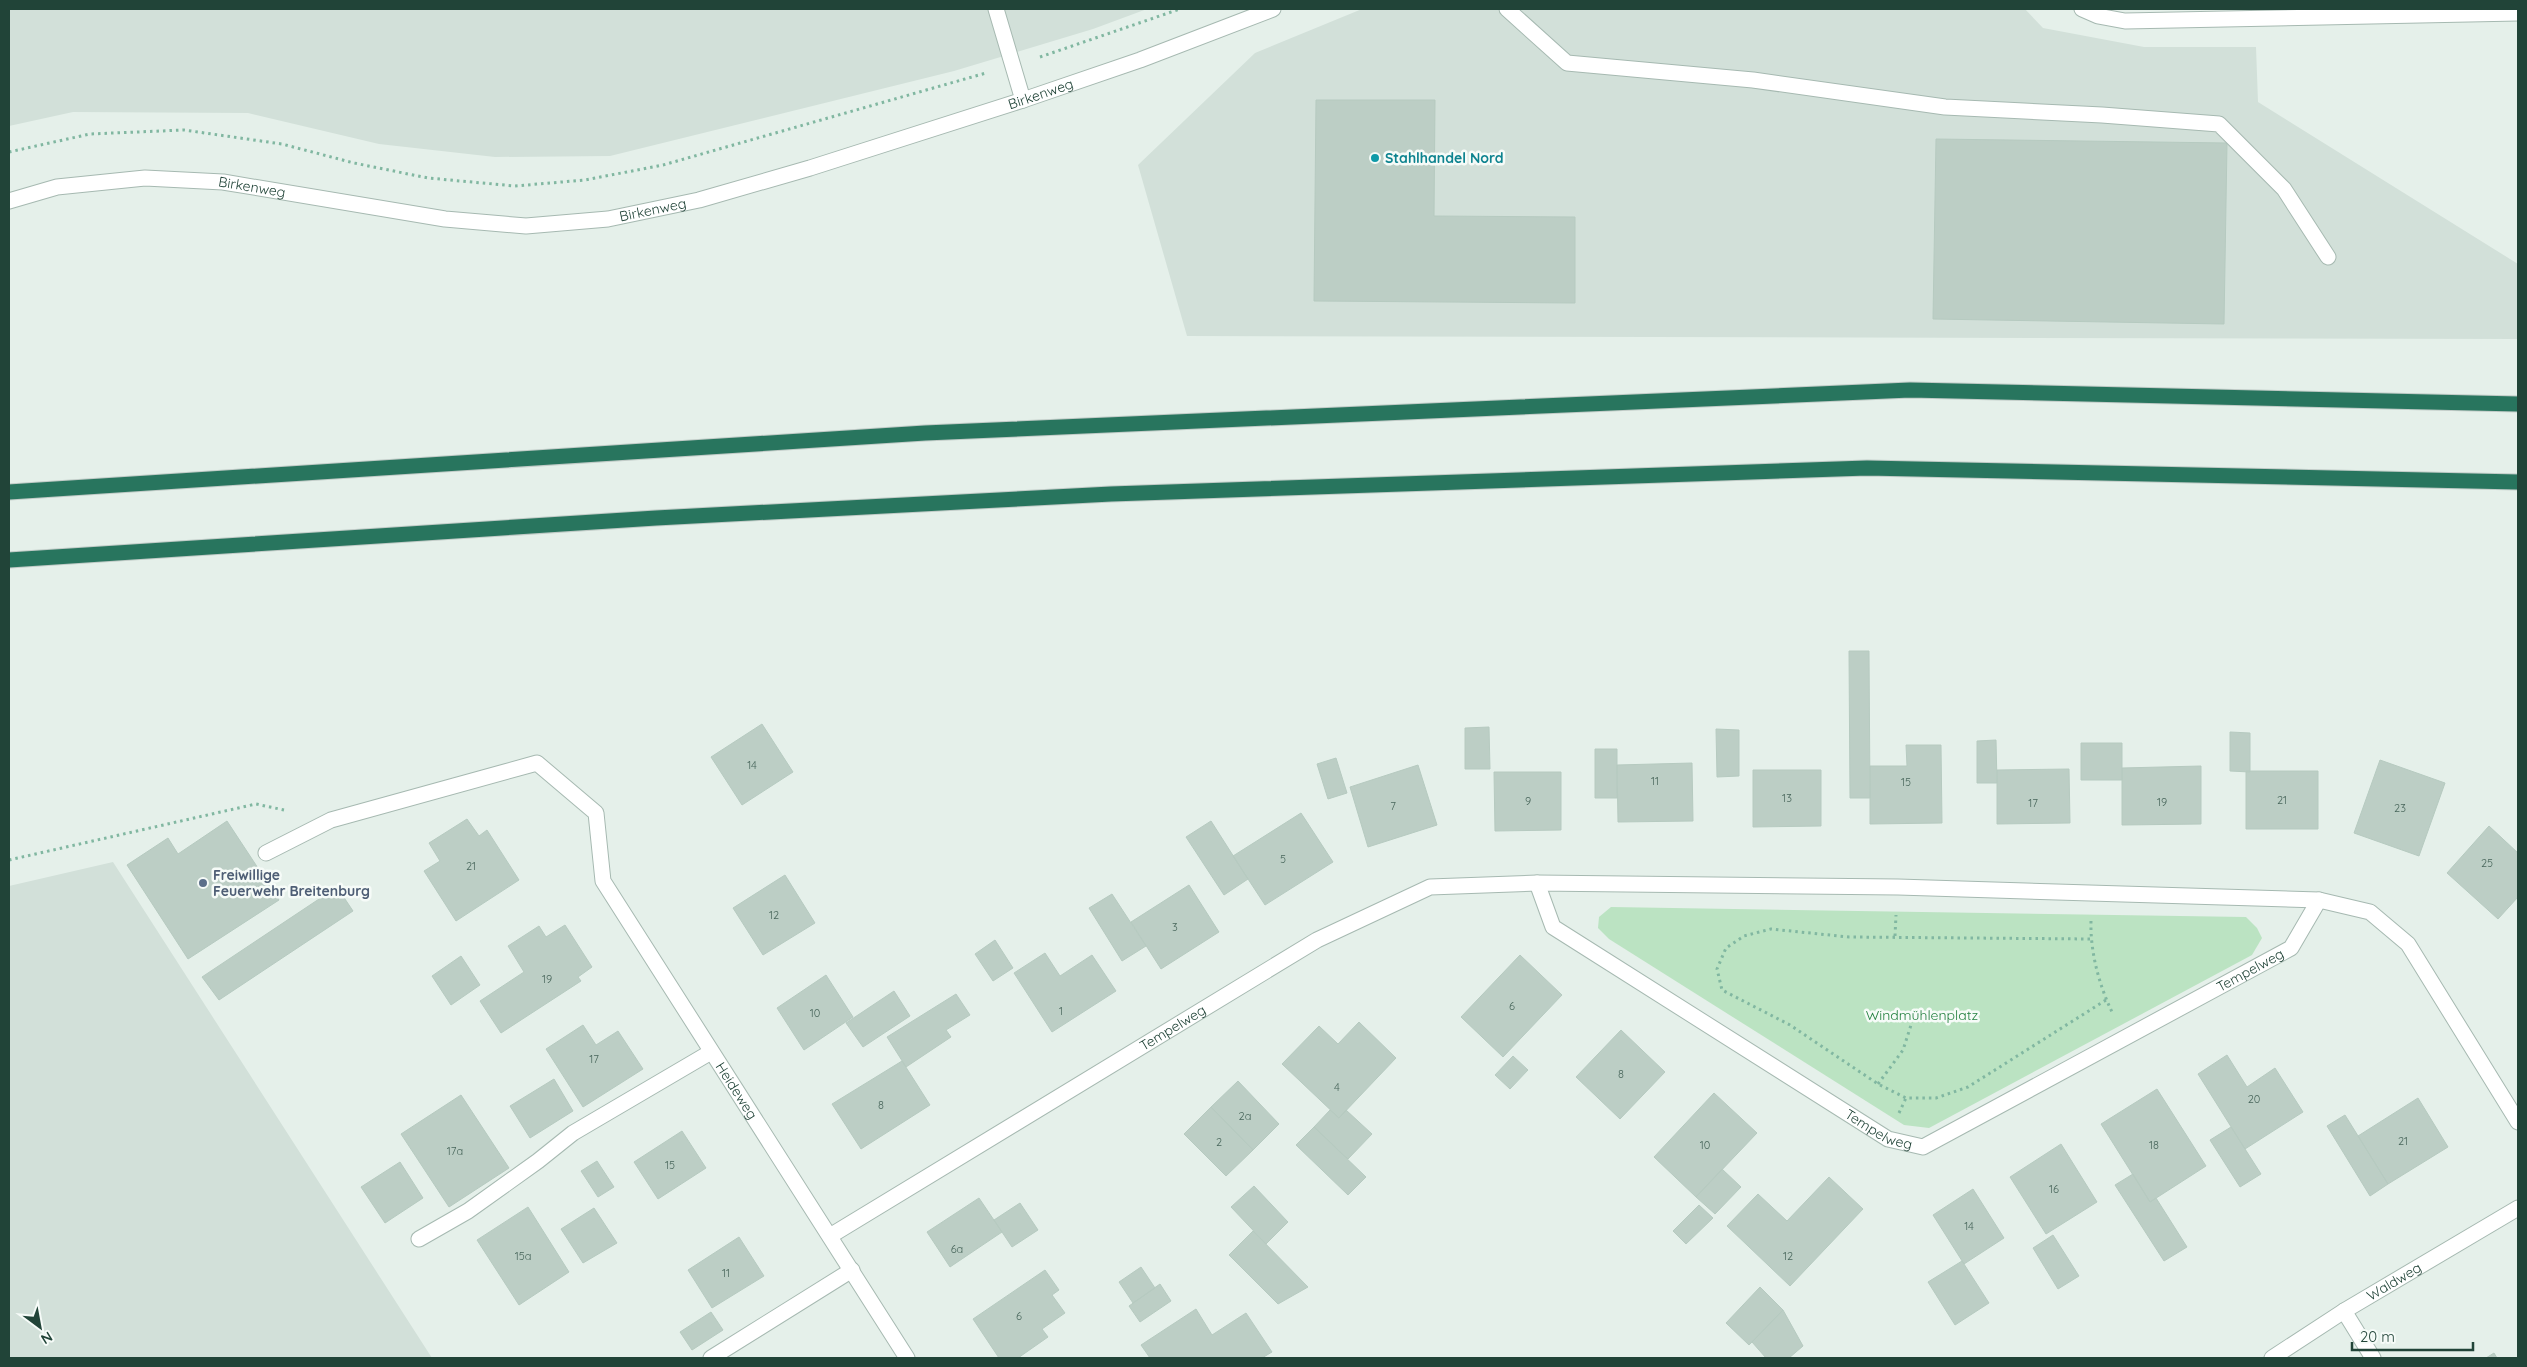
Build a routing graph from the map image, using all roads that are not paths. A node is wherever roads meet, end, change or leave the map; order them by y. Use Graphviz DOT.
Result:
graph roads {
  1 [pos="996,9"];
  2 [pos="1273,9"];
  3 [pos="1507,9"];
  4 [pos="2082,9"];
  5 [pos="2518,13"];
  6 [pos="1023,100"];
  7 [pos="9,201"];
  8 [pos="2328,257"];
  9 [pos="2518,404"];
  10 [pos="2518,482"];
  11 [pos="9,492"];
  12 [pos="9,560"];
  13 [pos="266,853"];
  14 [pos="1537,883"];
  15 [pos="2318,900"];
  16 [pos="711,1052"];
  17 [pos="2518,1122"];
  18 [pos="2518,1208"];
  19 [pos="830,1236"];
  20 [pos="419,1239"];
  21 [pos="852,1270"];
  22 [pos="2344,1311"];
  23 [pos="711,1358"];
  24 [pos="907,1358"];
  25 [pos="2272,1358"];
  26 [pos="2373,1358"];
  1 -- 6 [label="street"];
  2 -- 6 [label="street, Birkenweg"];
  3 -- 8 [label="street"];
  4 -- 5 [label="street"];
  6 -- 7 [label="street, Birkenweg"];
  9 -- 11 [label="highway"];
  10 -- 12 [label="highway"];
  13 -- 16 [label="street, Heideweg"];
  14 -- 15 [label="street, Tempelweg"];
  14 -- 15 [label="street, Tempelweg"];
  14 -- 19 [label="street, Tempelweg"];
  15 -- 17 [label="street, Tempelweg"];
  16 -- 19 [label="street, Heideweg"];
  16 -- 20 [label="street"];
  18 -- 22 [label="street, Waldweg"];
  19 -- 21 [label="street, Heideweg"];
  21 -- 23 [label="street"];
  21 -- 24 [label="street, Heideweg"];
  22 -- 25 [label="street, Waldweg"];
  22 -- 26 [label="street"];
}
